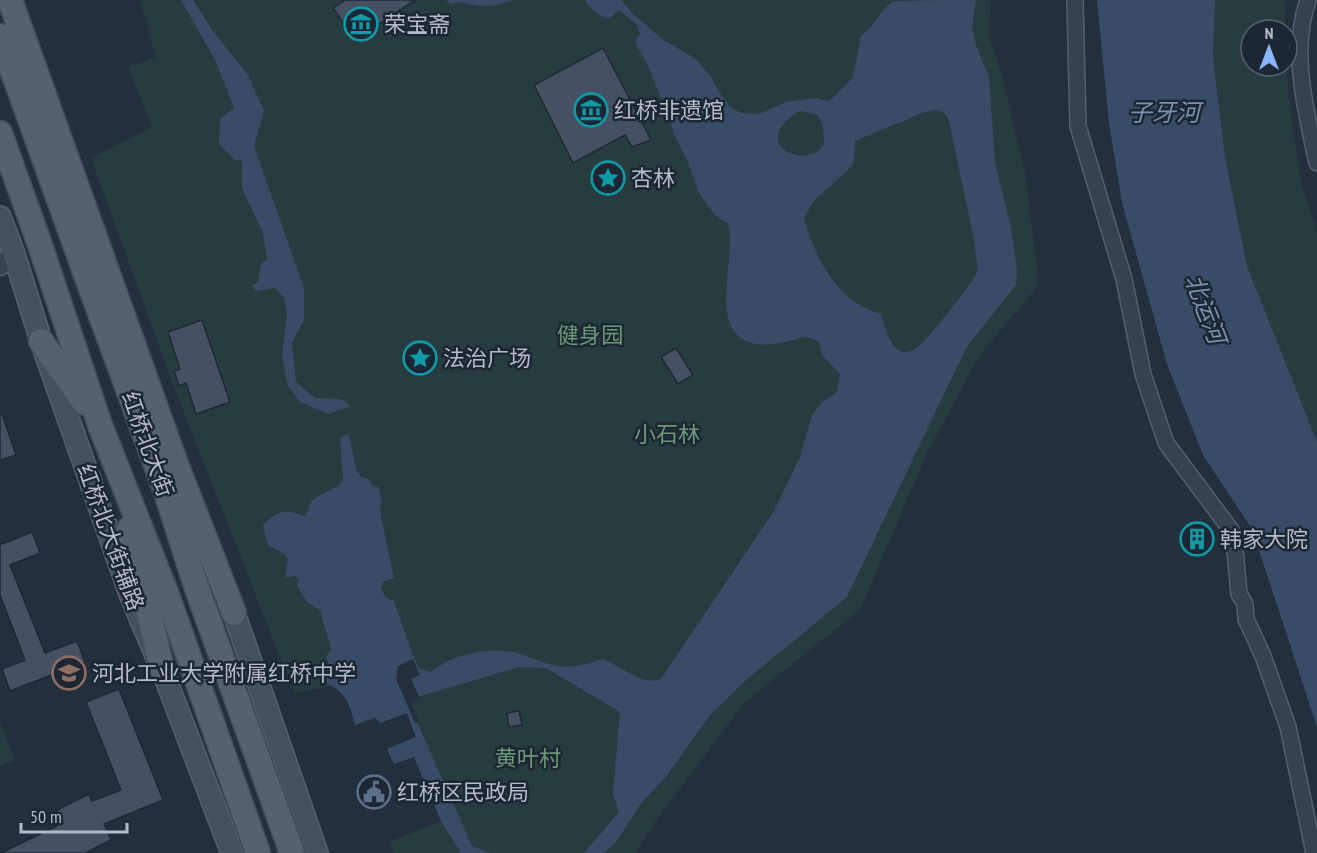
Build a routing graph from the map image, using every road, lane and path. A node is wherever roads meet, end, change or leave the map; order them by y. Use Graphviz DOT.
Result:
graph roads {
  1 [pos="10,0"];
  2 [pos="1075,0"];
  3 [pos="1308,0"];
  4 [pos="0,36"];
  5 [pos="0,133"];
  6 [pos="1317,163"];
  7 [pos="0,217"];
  8 [pos="7,260"];
  9 [pos="41,341"];
  10 [pos="100,425"];
  11 [pos="119,477"];
  12 [pos="165,489"];
  13 [pos="234,614"];
  14 [pos="163,672"];
  15 [pos="232,853"];
  16 [pos="258,853"];
  17 [pos="292,853"];
  18 [pos="317,853"];
  19 [pos="1314,853"];
  1 -- 13 [label="main road"];
  2 -- 19 [label="street"];
  3 -- 6 [label="street"];
  4 -- 12 [label="main road, 红桥北大街"];
  5 -- 10 [label="main road, 红桥北大街"];
  7 -- 8 [label="main road, 红桥北大街辅路"];
  8 -- 9 [label="main road, 红桥北大街辅路"];
  9 -- 10 [label="main road"];
  9 -- 14 [label="main road, 红桥北大街辅路"];
  10 -- 11 [label="main road, 红桥北大街"];
  11 -- 14 [label="main road"];
  11 -- 16 [label="main road, 红桥北大街"];
  12 -- 13 [label="main road"];
  12 -- 17 [label="main road, 红桥北大街"];
  13 -- 18 [label="main road"];
  14 -- 15 [label="main road, 红桥北大街辅路"];
}
